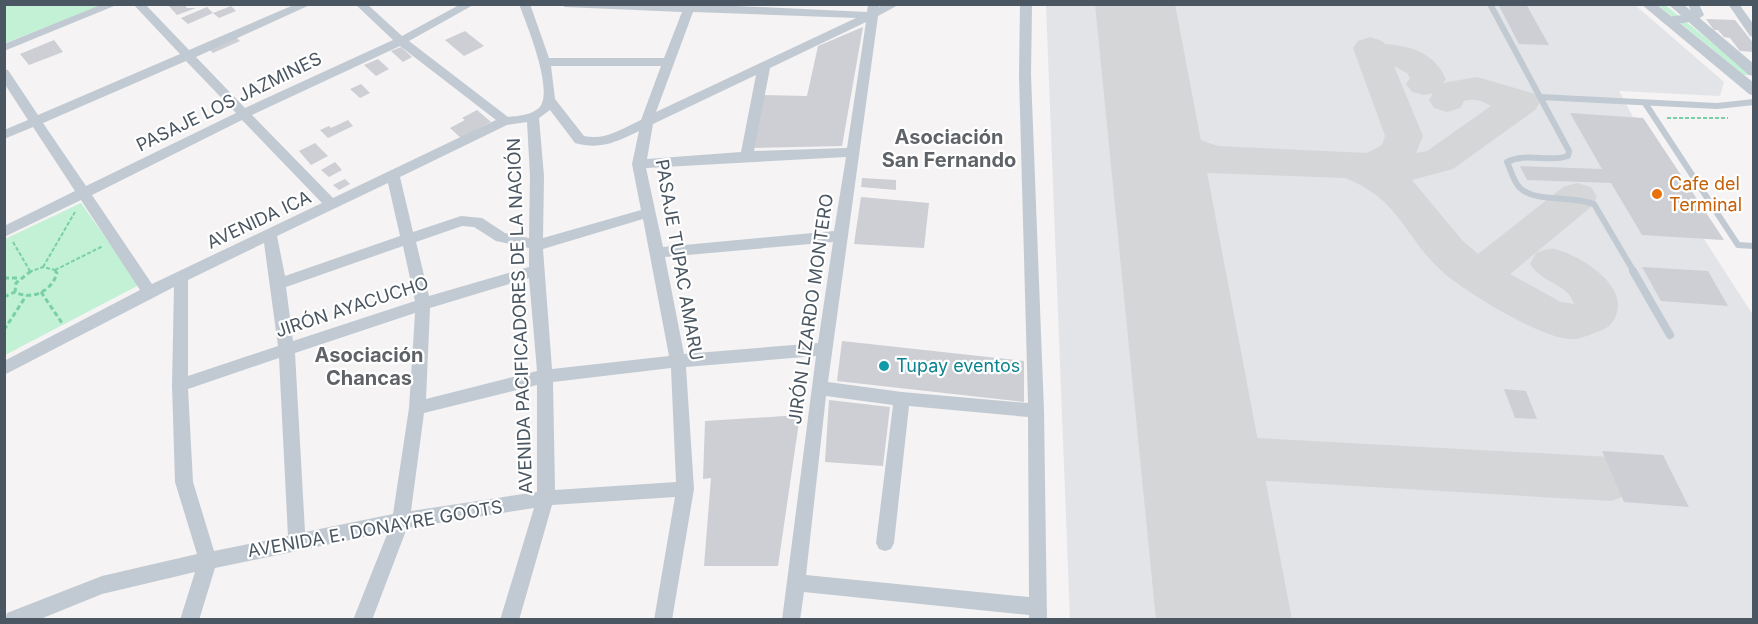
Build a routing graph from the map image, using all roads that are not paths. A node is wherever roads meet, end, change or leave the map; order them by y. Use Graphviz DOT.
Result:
graph roads {
  1 [pos="114,4"];
  2 [pos="138,4"];
  3 [pos="307,4"];
  4 [pos="360,4"];
  5 [pos="470,4"];
  6 [pos="524,4"];
  7 [pos="565,4"];
  8 [pos="895,4"];
  9 [pos="1026,4"];
  10 [pos="1490,4"];
  11 [pos="1647,4"];
  12 [pos="1674,4"];
  13 [pos="1733,4"];
  14 [pos="689,7"];
  15 [pos="873,10"];
  16 [pos="1692,11"];
  17 [pos="1666,20"];
  18 [pos="1754,34"];
  19 [pos="401,41"];
  20 [pos="4,48"];
  21 [pos="188,56"];
  22 [pos="667,62"];
  23 [pos="545,63"];
  24 [pos="764,66"];
  25 [pos="1754,72"];
  26 [pos="4,73"];
  27 [pos="1747,79"];
  28 [pos="1754,91"];
  29 [pos="1540,97"];
  30 [pos="549,100"];
  31 [pos="1754,102"];
  32 [pos="1645,104"];
  33 [pos="245,113"];
  34 [pos="533,115"];
  35 [pos="505,121"];
  36 [pos="647,121"];
  37 [pos="36,122"];
  38 [pos="4,135"];
  39 [pos="851,153"];
  40 [pos="747,156"];
  41 [pos="639,164"];
  42 [pos="393,176"];
  43 [pos="82,198"];
  44 [pos="332,205"];
  45 [pos="647,213"];
  46 [pos="7,234"];
  47 [pos="270,235"];
  48 [pos="840,236"];
  49 [pos="408,239"];
  50 [pos="538,245"];
  51 [pos="1754,246"];
  52 [pos="655,253"];
  53 [pos="536,270"];
  54 [pos="181,276"];
  55 [pos="280,283"];
  56 [pos="149,292"];
  57 [pos="423,304"];
  58 [pos="1670,335"];
  59 [pos="287,348"];
  60 [pos="824,349"];
  61 [pos="678,361"];
  62 [pos="4,369"];
  63 [pos="545,376"];
  64 [pos="180,385"];
  65 [pos="819,388"];
  66 [pos="902,399"];
  67 [pos="417,408"];
  68 [pos="1036,411"];
  69 [pos="685,489"];
  70 [pos="546,498"];
  71 [pos="401,521"];
  72 [pos="297,542"];
  73 [pos="885,543"];
  74 [pos="208,560"];
  75 [pos="797,583"];
  76 [pos="1037,613"];
  77 [pos="14,620"];
  78 [pos="189,620"];
  79 [pos="362,620"];
  80 [pos="509,620"];
  81 [pos="663,620"];
  82 [pos="791,620"];
  1 -- 20 [label="street"];
  2 -- 21 [label="street"];
  3 -- 21 [label="street"];
  4 -- 19 [label="street"];
  5 -- 19 [label="street, PASAJE LOS JAZMINES"];
  6 -- 23 [label="street"];
  7 -- 14 [label="street"];
  8 -- 15 [label="street"];
  9 -- 68 [label="street"];
  10 -- 29 [label="lane"];
  11 -- 17 [label="street"];
  12 -- 16 [label="street"];
  13 -- 18 [label="street"];
  14 -- 15 [label="street"];
  14 -- 22 [label="street, PASAJE TUPAC AMARU"];
  15 -- 24 [label="street"];
  15 -- 39 [label="street, JIRÓN LIZARDO MONTERO"];
  16 -- 17 [label="street"];
  16 -- 25 [label="street"];
  17 -- 27 [label="street"];
  19 -- 33 [label="street, PASAJE LOS JAZMINES"];
  19 -- 35 [label="street"];
  21 -- 33 [label="street"];
  21 -- 37 [label="street"];
  22 -- 23 [label="street"];
  22 -- 36 [label="street, PASAJE TUPAC AMARU"];
  23 -- 30 [label="street"];
  24 -- 36 [label="street"];
  24 -- 40 [label="street"];
  26 -- 37 [label="street"];
  27 -- 28 [label="street"];
  29 -- 32 [label="lane"];
  29 -- 58 [label="lane"];
  30 -- 34 [label="street"];
  30 -- 36 [label="street"];
  31 -- 32 [label="lane"];
  32 -- 51 [label="lane"];
  33 -- 43 [label="street, PASAJE LOS JAZMINES"];
  33 -- 44 [label="street"];
  34 -- 35 [label="street, AVENIDA ICA"];
  34 -- 50 [label="street, AVENIDA PACIFICADORES DE LA NACIÓN"];
  35 -- 42 [label="street, AVENIDA ICA"];
  36 -- 41 [label="street, PASAJE TUPAC AMARU"];
  37 -- 38 [label="street"];
  37 -- 43 [label="street"];
  39 -- 40 [label="street"];
  39 -- 48 [label="street, JIRÓN LIZARDO MONTERO"];
  40 -- 41 [label="street"];
  41 -- 45 [label="street, PASAJE TUPAC AMARU"];
  42 -- 44 [label="street, AVENIDA ICA"];
  42 -- 49 [label="street"];
  43 -- 46 [label="street, PASAJE LOS JAZMINES"];
  43 -- 56 [label="street"];
  44 -- 47 [label="street, AVENIDA ICA"];
  45 -- 50 [label="street"];
  45 -- 52 [label="street, PASAJE TUPAC AMARU"];
  47 -- 54 [label="street, AVENIDA ICA"];
  47 -- 55 [label="street"];
  48 -- 52 [label="street"];
  48 -- 60 [label="street, JIRÓN LIZARDO MONTERO"];
  49 -- 50 [label="street"];
  49 -- 55 [label="street"];
  49 -- 57 [label="street"];
  50 -- 53 [label="street, AVENIDA PACIFICADORES DE LA NACIÓN"];
  52 -- 61 [label="street, PASAJE TUPAC AMARU"];
  53 -- 57 [label="street, JIRÓN AYACUCHO"];
  53 -- 63 [label="street, AVENIDA PACIFICADORES DE LA NACIÓN"];
  54 -- 56 [label="street, AVENIDA ICA"];
  54 -- 64 [label="street"];
  55 -- 59 [label="street"];
  56 -- 62 [label="street, AVENIDA ICA"];
  57 -- 59 [label="street, JIRÓN AYACUCHO"];
  57 -- 67 [label="street"];
  59 -- 64 [label="street, JIRÓN AYACUCHO"];
  59 -- 72 [label="street"];
  60 -- 61 [label="street"];
  60 -- 65 [label="street, JIRÓN LIZARDO MONTERO"];
  61 -- 63 [label="street"];
  61 -- 69 [label="street, PASAJE TUPAC AMARU"];
  63 -- 67 [label="street"];
  63 -- 70 [label="street, AVENIDA PACIFICADORES DE LA NACIÓN"];
  64 -- 74 [label="street"];
  65 -- 66 [label="street"];
  65 -- 75 [label="street, JIRÓN LIZARDO MONTERO"];
  66 -- 68 [label="street"];
  66 -- 73 [label="street"];
  67 -- 71 [label="street"];
  68 -- 76 [label="street"];
  69 -- 70 [label="street, AVENIDA E. DONAYRE GOOTS"];
  69 -- 81 [label="street, PASAJE TUPAC AMARU"];
  70 -- 71 [label="street, AVENIDA E. DONAYRE GOOTS"];
  70 -- 80 [label="street, AVENIDA PACIFICADORES DE LA NACIÓN"];
  71 -- 72 [label="street, AVENIDA E. DONAYRE GOOTS"];
  71 -- 79 [label="street"];
  72 -- 74 [label="street, AVENIDA E. DONAYRE GOOTS"];
  74 -- 77 [label="street, AVENIDA E. DONAYRE GOOTS"];
  74 -- 78 [label="street"];
  75 -- 76 [label="street"];
  75 -- 82 [label="street, JIRÓN LIZARDO MONTERO"];
}
